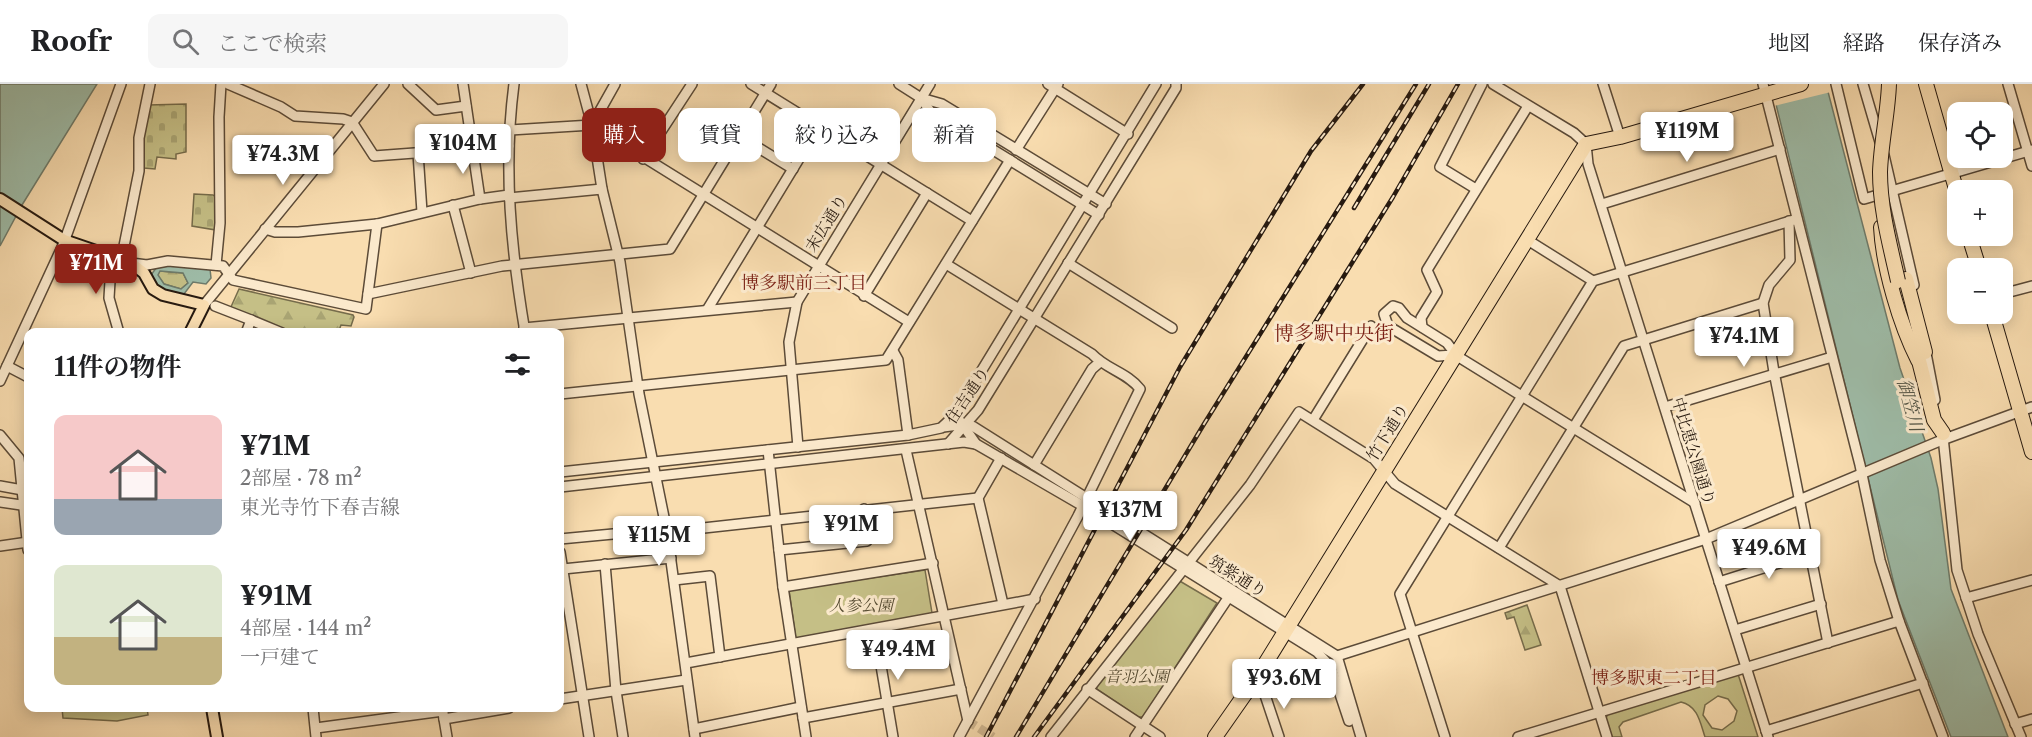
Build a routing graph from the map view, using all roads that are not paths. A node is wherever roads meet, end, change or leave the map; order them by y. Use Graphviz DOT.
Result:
graph roads {
  1 [pos="121,84"];
  2 [pos="150,84"];
  3 [pos="221,84"];
  4 [pos="228,84"];
  5 [pos="384,84"];
  6 [pos="408,84"];
  7 [pos="463,84"];
  8 [pos="514,84"];
  9 [pos="581,84"];
  10 [pos="615,84"];
  11 [pos="692,84"];
  12 [pos="751,84"];
  13 [pos="771,84"];
  14 [pos="899,84"];
  15 [pos="930,84"];
  16 [pos="1156,84"];
  17 [pos="1493,84"];
  18 [pos="1603,84"];
  19 [pos="1801,84"];
  20 [pos="1836,84"];
  21 [pos="1863,84"];
  22 [pos="1889,84"];
  23 [pos="1896,84"];
  24 [pos="1926,84"];
  25 [pos="2019,84"];
  26 [pos="1053,85"];
  27 [pos="2009,85"];
  28 [pos="1176,86"];
  29 [pos="1480,86"];
  30 [pos="1766,90"];
  31 [pos="765,93"];
  32 [pos="921,98"];
  33 [pos="1528,105"];
  34 [pos="466,106"];
  35 [pos="587,108"];
  36 [pos="602,108"];
  37 [pos="756,108"];
  38 [pos="790,108"];
  39 [pos="352,122"];
  40 [pos="666,125"];
  41 [pos="582,126"];
  42 [pos="510,130"];
  43 [pos="1128,134"];
  44 [pos="1620,137"];
  45 [pos="1586,144"];
  46 [pos="508,146"];
  47 [pos="472,148"];
  48 [pos="1780,148"];
  49 [pos="762,150"];
  50 [pos="1016,150"];
  51 [pos="2030,150"];
  52 [pos="418,153"];
  53 [pos="1010,160"];
  54 [pos="598,162"];
  55 [pos="649,162"];
  56 [pos="723,162"];
  57 [pos="797,162"];
  58 [pos="877,162"];
  59 [pos="880,164"];
  60 [pos="2032,166"];
  61 [pos="793,169"];
  62 [pos="1951,173"];
  63 [pos="1953,180"];
  64 [pos="602,189"];
  65 [pos="1476,189"];
  66 [pos="1887,191"];
  67 [pos="927,193"];
  68 [pos="702,195"];
  69 [pos="1090,195"];
  70 [pos="509,196"];
  71 [pos="0,198"];
  72 [pos="480,199"];
  73 [pos="1106,204"];
  74 [pos="1602,204"];
  75 [pos="453,205"];
  76 [pos="1084,206"];
  77 [pos="422,212"];
  78 [pos="1099,215"];
  79 [pos="1793,220"];
  80 [pos="972,221"];
  81 [pos="377,224"];
  82 [pos="265,229"];
  83 [pos="757,229"];
  84 [pos="1526,239"];
  85 [pos="64,240"];
  86 [pos="618,254"];
  87 [pos="119,260"];
  88 [pos="131,263"];
  89 [pos="1068,263"];
  90 [pos="946,264"];
  91 [pos="216,265"];
  92 [pos="514,265"];
  93 [pos="817,266"];
  94 [pos="1622,272"];
  95 [pos="471,273"];
  96 [pos="228,274"];
  97 [pos="1593,281"];
  98 [pos="2032,286"];
  99 [pos="2013,291"];
  100 [pos="368,294"];
  101 [pos="864,296"];
  102 [pos="797,302"];
  103 [pos="1763,303"];
  104 [pos="209,305"];
  105 [pos="707,310"];
  106 [pos="1018,310"];
  107 [pos="629,318"];
  108 [pos="1033,319"];
  109 [pos="251,320"];
  110 [pos="909,322"];
  111 [pos="1996,324"];
  112 [pos="1371,326"];
  113 [pos="1422,327"];
  114 [pos="25,328"];
  115 [pos="118,328"];
  116 [pos="193,328"];
  117 [pos="248,328"];
  118 [pos="270,328"];
  119 [pos="524,328"];
  120 [pos="548,328"];
  121 [pos="1172,328"];
  122 [pos="24,330"];
  123 [pos="1643,340"];
  124 [pos="893,351"];
  125 [pos="1454,355"];
  126 [pos="1922,356"];
  127 [pos="1832,357"];
  128 [pos="1100,362"];
  129 [pos="8,366"];
  130 [pos="790,370"];
  131 [pos="1774,372"];
  132 [pos="24,375"];
  133 [pos="0,381"];
  134 [pos="638,386"];
  135 [pos="564,394"];
  136 [pos="1522,396"];
  137 [pos="962,402"];
  138 [pos="1665,407"];
  139 [pos="2026,409"];
  140 [pos="978,410"];
  141 [pos="1313,420"];
  142 [pos="964,425"];
  143 [pos="941,428"];
  144 [pos="1573,428"];
  145 [pos="982,433"];
  146 [pos="0,435"];
  147 [pos="908,435"];
  148 [pos="1942,436"];
  149 [pos="948,444"];
  150 [pos="976,444"];
  151 [pos="798,447"];
  152 [pos="768,450"];
  153 [pos="906,450"];
  154 [pos="2032,452"];
  155 [pos="1001,458"];
  156 [pos="652,462"];
  157 [pos="770,465"];
  158 [pos="1034,465"];
  159 [pos="1383,471"];
  160 [pos="564,472"];
  161 [pos="1860,476"];
  162 [pos="656,477"];
  163 [pos="0,486"];
  164 [pos="564,487"];
  165 [pos="24,490"];
  166 [pos="978,498"];
  167 [pos="1800,499"];
  168 [pos="0,502"];
  169 [pos="1085,502"];
  170 [pos="918,503"];
  171 [pos="1695,503"];
  172 [pos="24,506"];
  173 [pos="864,509"];
  174 [pos="1448,516"];
  175 [pos="776,518"];
  176 [pos="667,530"];
  177 [pos="564,539"];
  178 [pos="1706,539"];
  179 [pos="0,546"];
  180 [pos="24,546"];
  181 [pos="1499,548"];
  182 [pos="779,550"];
  183 [pos="1811,553"];
  184 [pos="671,558"];
  185 [pos="933,563"];
  186 [pos="605,564"];
  187 [pos="1185,566"];
  188 [pos="564,570"];
  189 [pos="564,577"];
  190 [pos="674,580"];
  191 [pos="2032,580"];
  192 [pos="1719,582"];
  193 [pos="1560,586"];
  194 [pos="783,587"];
  195 [pos="1227,598"];
  196 [pos="1966,598"];
  197 [pos="1035,599"];
  198 [pos="1003,604"];
  199 [pos="1821,604"];
  200 [pos="943,615"];
  201 [pos="1899,621"];
  202 [pos="1285,629"];
  203 [pos="875,630"];
  204 [pos="1735,630"];
  205 [pos="1412,633"];
  206 [pos="1828,643"];
  207 [pos="792,645"];
  208 [pos="1337,656"];
  209 [pos="720,657"];
  210 [pos="686,663"];
  211 [pos="1746,667"];
  212 [pos="1257,677"];
  213 [pos="686,680"];
  214 [pos="1923,683"];
  215 [pos="961,689"];
  216 [pos="1087,689"];
  217 [pos="616,690"];
  218 [pos="582,696"];
  219 [pos="564,698"];
  220 [pos="888,702"];
  221 [pos="213,712"];
  222 [pos="313,712"];
  223 [pos="1599,712"];
  224 [pos="443,713"];
  225 [pos="802,713"];
  226 [pos="2032,719"];
  227 [pos="968,721"];
  228 [pos="2015,724"];
  229 [pos="1142,725"];
  230 [pos="316,733"];
  231 [pos="694,733"];
  232 [pos="1767,734"];
  233 [pos="217,737"];
  234 [pos="447,737"];
  235 [pos="589,737"];
  236 [pos="623,737"];
  237 [pos="806,737"];
  238 [pos="893,737"];
  239 [pos="959,737"];
  240 [pos="1051,737"];
  241 [pos="1135,737"];
  242 [pos="1160,737"];
  243 [pos="1215,737"];
  244 [pos="1279,737"];
  245 [pos="1355,737"];
  246 [pos="1361,737"];
  247 [pos="1444,737"];
  248 [pos="1518,737"];
  249 [pos="1607,737"];
  250 [pos="1943,737"];
  251 [pos="2021,737"];
  1 -- 85 [label="street"];
  2 -- 87 [label="street"];
  3 -- 91 [label="street"];
  4 -- 39 [label="street"];
  5 -- 39 [label="street"];
  6 -- 34 [label="street"];
  7 -- 34 [label="street"];
  8 -- 42 [label="street"];
  9 -- 35 [label="street"];
  10 -- 36 [label="street"];
  11 -- 40 [label="street"];
  12 -- 31 [label="street"];
  13 -- 31 [label="street"];
  14 -- 32 [label="street"];
  15 -- 32 [label="street, 末広通り"];
  16 -- 43 [label="street, 住吉通り"];
  17 -- 33 [label="street"];
  18 -- 44 [label="street"];
  19 -- 30 [label="highway"];
  20 -- 66 [label="street"];
  21 -- 66 [label="street"];
  22 -- 66 [label="highway, bridge"];
  23 -- 126 [label="highway"];
  24 -- 62 [label="highway"];
  25 -- 27 [label="street"];
  26 -- 43 [label="street"];
  26 -- 50 [label="street"];
  27 -- 51 [label="street"];
  28 -- 73 [label="street, 住吉通り"];
  29 -- 65 [label="street"];
  30 -- 44 [label="highway"];
  30 -- 48 [label="street"];
  31 -- 37 [label="street"];
  31 -- 38 [label="street"];
  32 -- 50 [label="street"];
  32 -- 53 [label="street"];
  32 -- 59 [label="street, 末広通り"];
  33 -- 45 [label="street"];
  33 -- 65 [label="street"];
  34 -- 47 [label="street"];
  39 -- 52 [label="street"];
  39 -- 82 [label="street"];
  41 -- 42 [label="street"];
  42 -- 46 [label="street"];
  43 -- 69 [label="street, 住吉通り"];
  44 -- 45 [label="highway"];
  45 -- 74 [label="street, 中比恵公園通り"];
  45 -- 84 [label="highway, 竹下通り"];
  46 -- 47 [label="street"];
  46 -- 70 [label="street"];
  47 -- 52 [label="street"];
  47 -- 72 [label="street"];
  48 -- 74 [label="street"];
  48 -- 79 [label="street"];
  49 -- 61 [label="street"];
  50 -- 69 [label="street"];
  51 -- 60 [label="street"];
  51 -- 62 [label="street"];
  52 -- 77 [label="street"];
  53 -- 76 [label="street"];
  53 -- 80 [label="street"];
  54 -- 64 [label="street"];
  55 -- 68 [label="street"];
  56 -- 68 [label="street"];
  57 -- 61 [label="street"];
  58 -- 59 [label="street"];
  59 -- 67 [label="street"];
  59 -- 93 [label="street, 末広通り"];
  61 -- 83 [label="street"];
  62 -- 63 [label="highway"];
  62 -- 66 [label="street"];
  64 -- 70 [label="street"];
  64 -- 86 [label="street"];
  65 -- 113 [label="street"];
  66 -- 126 [label="highway, bridge"];
  67 -- 80 [label="street"];
  67 -- 101 [label="street"];
  68 -- 83 [label="street"];
  68 -- 86 [label="street"];
  69 -- 73 [label="street"];
  69 -- 76 [label="street, 住吉通り"];
  70 -- 72 [label="street"];
  70 -- 92 [label="street"];
  71 -- 85 [label="main road"];
  72 -- 75 [label="street"];
  73 -- 78 [label="street, 住吉通り"];
  74 -- 94 [label="street, 中比恵公園通り"];
  75 -- 77 [label="street"];
  75 -- 95 [label="street"];
  76 -- 78 [label="street"];
  76 -- 106 [label="street, 住吉通り"];
  77 -- 81 [label="street"];
  78 -- 89 [label="street, 住吉通り"];
  79 -- 94 [label="street"];
  79 -- 103 [label="street"];
  79 -- 127 [label="street"];
  80 -- 90 [label="street"];
  81 -- 82 [label="street"];
  81 -- 100 [label="street"];
  82 -- 96 [label="street"];
  83 -- 93 [label="street"];
  83 -- 105 [label="street"];
  84 -- 97 [label="street"];
  84 -- 125 [label="highway, 竹下通り"];
  85 -- 87 [label="main road"];
  85 -- 114 [label="street"];
  86 -- 92 [label="street"];
  86 -- 107 [label="street"];
  87 -- 88 [label="main road"];
  87 -- 115 [label="street"];
  88 -- 91 [label="street"];
  88 -- 104 [label="main road"];
  89 -- 108 [label="street, 住吉通り"];
  89 -- 121 [label="street"];
  90 -- 106 [label="street"];
  90 -- 110 [label="street"];
  91 -- 96 [label="street"];
  92 -- 95 [label="street"];
  92 -- 119 [label="street"];
  93 -- 101 [label="street"];
  93 -- 102 [label="street, 末広通り"];
  94 -- 97 [label="street"];
  94 -- 123 [label="street, 中比恵公園通り"];
  95 -- 100 [label="street"];
  96 -- 100 [label="street"];
  96 -- 104 [label="street"];
  97 -- 136 [label="street"];
  98 -- 99 [label="street"];
  101 -- 110 [label="street"];
  102 -- 105 [label="street"];
  102 -- 130 [label="street, 末広通り"];
  103 -- 123 [label="street"];
  103 -- 131 [label="street"];
  104 -- 109 [label="street"];
  104 -- 116 [label="main road"];
  105 -- 107 [label="street"];
  106 -- 108 [label="street"];
  106 -- 137 [label="street, 住吉通り"];
  107 -- 120 [label="street"];
  107 -- 134 [label="street"];
  108 -- 128 [label="street"];
  108 -- 140 [label="street, 住吉通り"];
  109 -- 117 [label="street"];
  109 -- 118 [label="street"];
  110 -- 124 [label="street"];
  111 -- 139 [label="highway"];
  112 -- 141 [label="street"];
  113 -- 125 [label="street"];
  113 -- 125 [label="street"];
  122 -- 129 [label="street"];
  123 -- 138 [label="street, 中比恵公園通り"];
  123 -- 144 [label="street"];
  124 -- 130 [label="street"];
  124 -- 147 [label="street"];
  125 -- 136 [label="street"];
  125 -- 159 [label="highway, 竹下通り"];
  126 -- 148 [label="street"];
  126 -- 148 [label="highway"];
  127 -- 131 [label="street"];
  127 -- 161 [label="street"];
  128 -- 158 [label="street"];
  128 -- 169 [label="street"];
  129 -- 132 [label="street"];
  129 -- 133 [label="street"];
  130 -- 134 [label="street"];
  130 -- 151 [label="street, 末広通り"];
  131 -- 138 [label="street"];
  131 -- 167 [label="street"];
  134 -- 135 [label="street"];
  134 -- 156 [label="street"];
  136 -- 144 [label="street"];
  136 -- 174 [label="street"];
  137 -- 142 [label="street"];
  137 -- 143 [label="street, 住吉通り"];
  138 -- 171 [label="street, 中比恵公園通り"];
  139 -- 148 [label="street"];
  139 -- 154 [label="highway"];
  140 -- 142 [label="street, 住吉通り"];
  140 -- 145 [label="street"];
  141 -- 159 [label="street"];
  141 -- 187 [label="street"];
  142 -- 143 [label="street"];
  142 -- 145 [label="street, 筑紫通り"];
  142 -- 149 [label="street, 住吉通り"];
  142 -- 150 [label="street, 筑紫通り"];
  143 -- 147 [label="street, 住吉通り"];
  144 -- 171 [label="street"];
  144 -- 181 [label="street"];
  145 -- 158 [label="street, 筑紫通り"];
  146 -- 165 [label="street"];
  147 -- 151 [label="street, 住吉通り"];
  148 -- 161 [label="street"];
  148 -- 196 [label="street"];
  149 -- 150 [label="street"];
  149 -- 153 [label="street, 住吉通り"];
  150 -- 155 [label="street, 筑紫通り"];
  151 -- 152 [label="street, 住吉通り"];
  152 -- 156 [label="street, 住吉通り"];
  152 -- 157 [label="street"];
  153 -- 157 [label="street, 住吉通り"];
  153 -- 170 [label="street"];
  155 -- 166 [label="street"];
  155 -- 169 [label="street, 筑紫通り"];
  156 -- 160 [label="street, 住吉通り"];
  156 -- 162 [label="street"];
  157 -- 162 [label="street, 住吉通り"];
  157 -- 175 [label="street"];
  158 -- 169 [label="street, 筑紫通り"];
  159 -- 174 [label="street"];
  159 -- 202 [label="highway, 竹下通り"];
  161 -- 167 [label="street"];
  161 -- 201 [label="street"];
  162 -- 164 [label="street, 住吉通り"];
  162 -- 176 [label="street"];
  163 -- 165 [label="street"];
  166 -- 170 [label="street"];
  166 -- 198 [label="street"];
  167 -- 178 [label="street"];
  167 -- 183 [label="street"];
  168 -- 172 [label="street"];
  169 -- 187 [label="street, 筑紫通り"];
  169 -- 197 [label="street"];
  170 -- 173 [label="street"];
  170 -- 185 [label="street"];
  171 -- 178 [label="street, 中比恵公園通り"];
  173 -- 175 [label="street"];
  173 -- 182 [label="street"];
  174 -- 181 [label="street"];
  174 -- 205 [label="street"];
  175 -- 176 [label="street"];
  175 -- 182 [label="street"];
  176 -- 177 [label="street"];
  176 -- 184 [label="street"];
  178 -- 192 [label="street, 中比恵公園通り"];
  178 -- 193 [label="street"];
  179 -- 180 [label="street"];
  181 -- 193 [label="street"];
  182 -- 194 [label="street"];
  183 -- 192 [label="street"];
  183 -- 199 [label="street"];
  184 -- 186 [label="street"];
  184 -- 190 [label="street"];
  185 -- 194 [label="street"];
  185 -- 200 [label="street"];
  186 -- 188 [label="street"];
  186 -- 217 [label="street"];
  187 -- 195 [label="street, 筑紫通り"];
  187 -- 202 [label="street, 筑紫通り"];
  187 -- 216 [label="street"];
  189 -- 218 [label="street"];
  190 -- 209 [label="street"];
  190 -- 210 [label="street"];
  191 -- 196 [label="street"];
  192 -- 204 [label="street, 中比恵公園通り"];
  193 -- 205 [label="street"];
  193 -- 223 [label="street"];
  194 -- 207 [label="street"];
  195 -- 202 [label="street, 筑紫通り"];
  195 -- 229 [label="street"];
  196 -- 228 [label="street"];
  197 -- 198 [label="street"];
  197 -- 227 [label="street"];
  198 -- 200 [label="street"];
  199 -- 204 [label="street"];
  199 -- 206 [label="street"];
  200 -- 203 [label="street"];
  200 -- 215 [label="street"];
  201 -- 206 [label="street"];
  201 -- 214 [label="street"];
  202 -- 208 [label="street, 筑紫通り"];
  202 -- 212 [label="highway, 竹下通り"];
  202 -- 245 [label="street, 筑紫通り"];
  203 -- 207 [label="street"];
  203 -- 220 [label="street"];
  204 -- 211 [label="street, 中比恵公園通り"];
  205 -- 208 [label="street"];
  205 -- 247 [label="street"];
  206 -- 211 [label="street"];
  207 -- 209 [label="street"];
  207 -- 225 [label="street"];
  208 -- 246 [label="street"];
  209 -- 210 [label="street"];
  210 -- 213 [label="street"];
  211 -- 223 [label="street"];
  211 -- 232 [label="street, 中比恵公園通り"];
  212 -- 243 [label="highway, 竹下通り"];
  212 -- 244 [label="street"];
  213 -- 217 [label="street"];
  213 -- 231 [label="street"];
  214 -- 232 [label="street"];
  214 -- 250 [label="street"];
  215 -- 220 [label="street"];
  215 -- 227 [label="street"];
  216 -- 229 [label="street"];
  216 -- 240 [label="street"];
  217 -- 218 [label="street"];
  217 -- 236 [label="street"];
  218 -- 219 [label="street"];
  218 -- 235 [label="street"];
  220 -- 225 [label="street"];
  220 -- 238 [label="street"];
  221 -- 233 [label="main road"];
  222 -- 230 [label="street"];
  223 -- 248 [label="street"];
  223 -- 249 [label="street"];
  224 -- 230 [label="street"];
  224 -- 234 [label="street"];
  225 -- 231 [label="street"];
  225 -- 237 [label="street"];
  226 -- 228 [label="street"];
  227 -- 239 [label="street"];
  228 -- 251 [label="street"];
  229 -- 241 [label="street"];
  229 -- 242 [label="street"];
}
